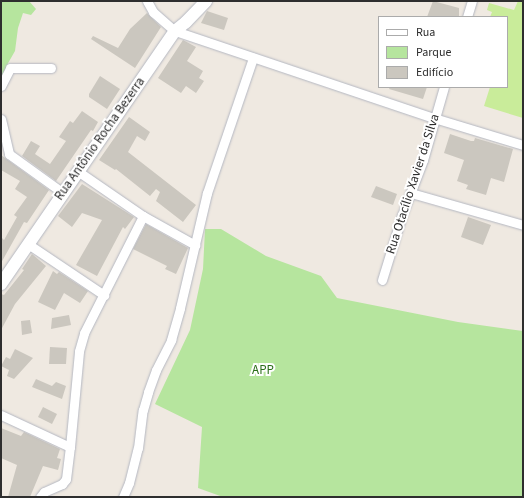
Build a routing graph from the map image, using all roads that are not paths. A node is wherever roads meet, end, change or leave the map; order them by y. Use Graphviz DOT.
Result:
graph roads {
  1 [pos="147,1"];
  2 [pos="206,1"];
  3 [pos="472,1"];
  4 [pos="467,16"];
  5 [pos="175,31"];
  6 [pos="253,58"];
  7 [pos="51,68"];
  8 [pos="1,86"];
  9 [pos="444,88"];
  10 [pos="1,118"];
  11 [pos="434,118"];
  12 [pos="523,144"];
  13 [pos="79,172"];
  14 [pos="63,193"];
  15 [pos="410,193"];
  16 [pos="143,216"];
  17 [pos="523,225"];
  18 [pos="28,244"];
  19 [pos="195,244"];
  20 [pos="382,280"];
  21 [pos="1,284"];
  22 [pos="104,295"];
  23 [pos="1,415"];
  24 [pos="70,447"];
  25 [pos="40,497"];
  26 [pos="124,497"];
  1 -- 5 [label="street"];
  2 -- 5 [label="street, Rua Antônio Rocha Bezerra"];
  3 -- 4 [label="street"];
  5 -- 6 [label="street"];
  5 -- 13 [label="street, Rua Antônio Rocha Bezerra"];
  6 -- 11 [label="street"];
  6 -- 19 [label="street"];
  7 -- 8 [label="street"];
  9 -- 11 [label="street, Rua Otacílio Xavier da Silva"];
  10 -- 14 [label="street"];
  11 -- 12 [label="street"];
  11 -- 15 [label="street, Rua Otacílio Xavier da Silva"];
  13 -- 14 [label="street, Rua Antônio Rocha Bezerra"];
  13 -- 16 [label="street"];
  14 -- 18 [label="street, Rua Antônio Rocha Bezerra"];
  15 -- 17 [label="street"];
  15 -- 20 [label="street, Rua Otacílio Xavier da Silva"];
  16 -- 19 [label="street"];
  16 -- 22 [label="street"];
  18 -- 21 [label="street, Rua Antônio Rocha Bezerra"];
  18 -- 22 [label="street"];
  19 -- 26 [label="street"];
  22 -- 24 [label="street"];
  23 -- 24 [label="street"];
  24 -- 25 [label="street"];
}
